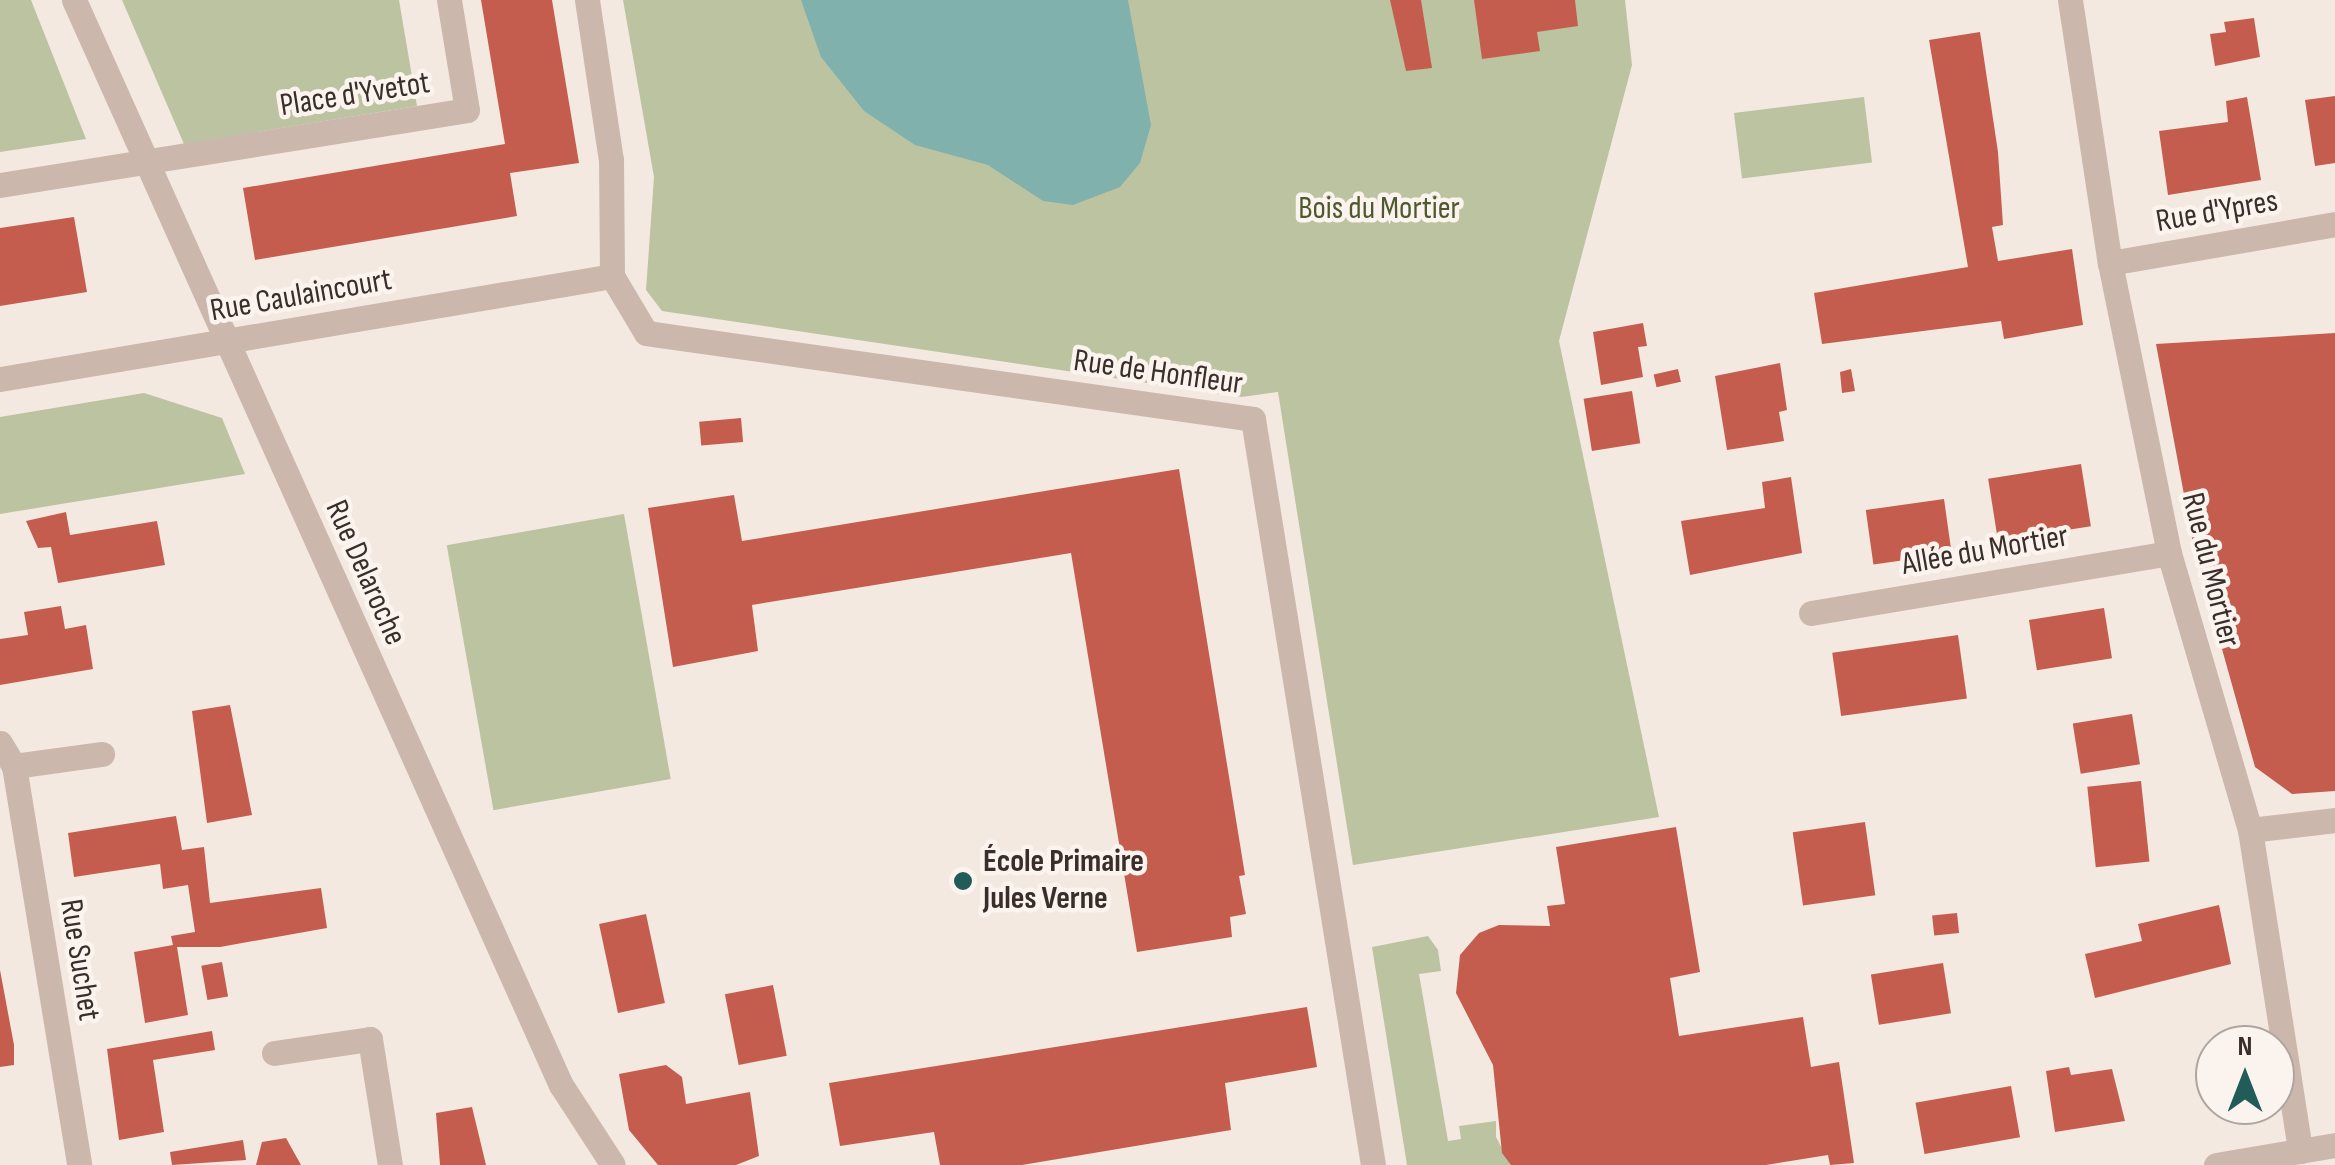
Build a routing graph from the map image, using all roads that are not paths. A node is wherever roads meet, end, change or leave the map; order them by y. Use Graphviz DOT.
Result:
graph roads {
  1 [pos="74,0"];
  2 [pos="449,0"];
  3 [pos="588,0"];
  4 [pos="2070,0"];
  5 [pos="144,162"];
  6 [pos="0,185"];
  7 [pos="2335,224"];
  8 [pos="2110,263"];
  9 [pos="612,276"];
  10 [pos="225,342"];
  11 [pos="0,379"];
  12 [pos="2169,553"];
  13 [pos="1811,614"];
  14 [pos="0,743"];
  15 [pos="102,754"];
  16 [pos="14,766"];
  17 [pos="2335,820"];
  18 [pos="2250,830"];
  19 [pos="274,1053"];
  20 [pos="2335,1146"];
  21 [pos="2300,1151"];
  22 [pos="79,1165"];
  23 [pos="390,1165"];
  24 [pos="613,1165"];
  25 [pos="1372,1165"];
  26 [pos="2216,1165"];
  1 -- 5 [label="street, Rue Delaroche"];
  2 -- 5 [label="street, Place d'Yvetot"];
  3 -- 9 [label="street"];
  4 -- 8 [label="street, Rue du Mortier"];
  5 -- 6 [label="street"];
  5 -- 10 [label="street, Rue Delaroche"];
  7 -- 8 [label="street, Rue d'Ypres"];
  8 -- 12 [label="street, Rue du Mortier"];
  9 -- 10 [label="street, Rue Caulaincourt"];
  9 -- 25 [label="street, Rue de Honfleur"];
  10 -- 11 [label="street, Rue Caulaincourt"];
  10 -- 24 [label="street, Rue Delaroche"];
  12 -- 13 [label="street, Allée du Mortier"];
  12 -- 18 [label="street, Rue du Mortier"];
  14 -- 16 [label="street"];
  15 -- 16 [label="street"];
  16 -- 22 [label="street, Rue Suchet"];
  17 -- 18 [label="street"];
  18 -- 21 [label="street, Rue du Mortier"];
  19 -- 23 [label="street"];
  20 -- 21 [label="street"];
  21 -- 26 [label="street"];
}
